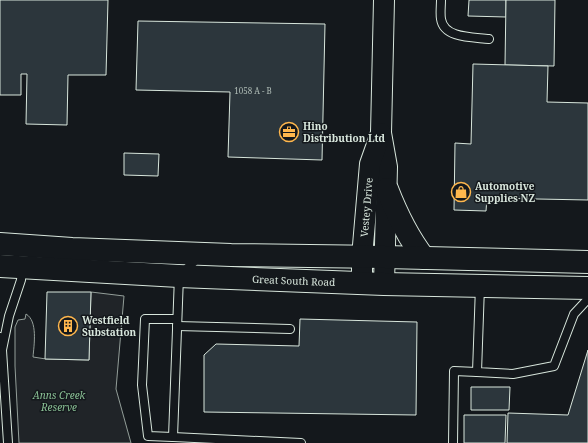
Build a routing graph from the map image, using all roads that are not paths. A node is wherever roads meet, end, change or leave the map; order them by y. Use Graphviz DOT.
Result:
graph roads {
  1 [pos="384,0"];
  2 [pos="441,0"];
  3 [pos="489,39"];
  4 [pos="381,132"];
  5 [pos="386,188"];
  6 [pos="0,244"];
  7 [pos="204,254"];
  8 [pos="23,256"];
  9 [pos="362,257"];
  10 [pos="385,257"];
  11 [pos="424,258"];
  12 [pos="588,262"];
  13 [pos="0,266"];
  14 [pos="178,276"];
  15 [pos="362,283"];
  16 [pos="384,284"];
  17 [pos="480,285"];
  18 [pos="588,288"];
  19 [pos="588,299"];
  20 [pos="177,322"];
  21 [pos="290,330"];
  22 [pos="0,338"];
  23 [pos="2,350"];
  24 [pos="477,372"];
  25 [pos="173,437"];
  26 [pos="8,443"];
  27 [pos="301,443"];
  28 [pos="453,443"];
  1 -- 4 [label="street, Vestey Drive"];
  2 -- 3 [label="lane"];
  4 -- 5 [label="street, Vestey Drive"];
  4 -- 9 [label="street, Vestey Drive"];
  5 -- 10 [label="street, Vestey Drive"];
  5 -- 11 [label="main road"];
  6 -- 8 [label="main road, Great South Road"];
  7 -- 8 [label="main road, Great South Road"];
  7 -- 9 [label="main road, Great South Road"];
  7 -- 14 [label="lane"];
  8 -- 13 [label="main road, Great South Road"];
  8 -- 14 [label="main road, Great South Road"];
  8 -- 23 [label="lane"];
  9 -- 10 [label="main road, Great South Road"];
  9 -- 15 [label="street, Vestey Drive"];
  10 -- 11 [label="main road, Great South Road"];
  10 -- 16 [label="street, Vestey Drive"];
  11 -- 12 [label="main road, Great South Road"];
  14 -- 15 [label="main road, Great South Road"];
  14 -- 20 [label="lane"];
  15 -- 16 [label="main road, Great South Road"];
  16 -- 17 [label="main road, Great South Road"];
  17 -- 18 [label="main road, Great South Road"];
  17 -- 24 [label="lane"];
  19 -- 24 [label="lane"];
  20 -- 21 [label="lane"];
  20 -- 25 [label="lane"];
  20 -- 25 [label="lane"];
  22 -- 23 [label="lane"];
  23 -- 26 [label="lane"];
  24 -- 28 [label="lane"];
  25 -- 27 [label="lane"];
}
